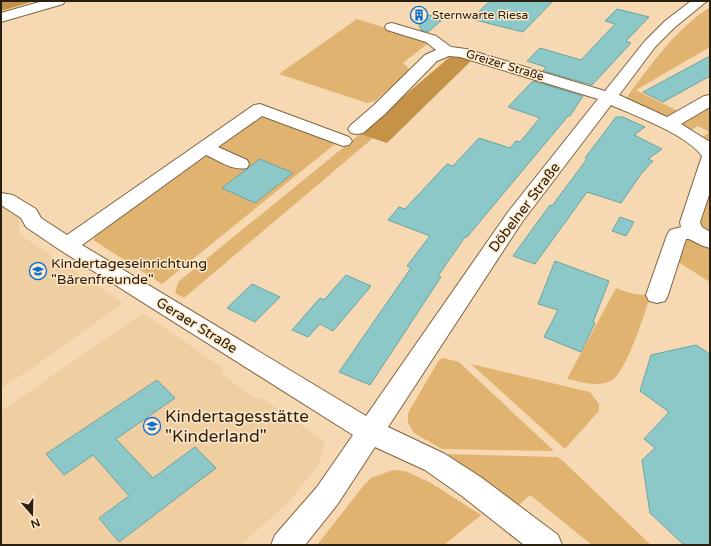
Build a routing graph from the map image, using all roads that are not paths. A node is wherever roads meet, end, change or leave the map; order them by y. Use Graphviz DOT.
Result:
graph roads {
  1 [pos="58,1"];
  2 [pos="700,1"];
  3 [pos="1,18"];
  4 [pos="392,27"];
  5 [pos="447,51"];
  6 [pos="608,98"];
  7 [pos="710,100"];
  8 [pos="321,115"];
  9 [pos="668,124"];
  10 [pos="306,127"];
  11 [pos="357,129"];
  12 [pos="343,141"];
  13 [pos="205,148"];
  14 [pos="710,154"];
  15 [pos="710,158"];
  16 [pos="240,164"];
  17 [pos="1,199"];
  18 [pos="701,236"];
  19 [pos="67,245"];
  20 [pos="657,295"];
  21 [pos="371,432"];
  22 [pos="286,545"];
  23 [pos="547,545"];
  1 -- 3 [label="street"];
  2 -- 6 [label="street, Döbelner Straße"];
  4 -- 5 [label="street"];
  5 -- 6 [label="street, Greizer Straße"];
  5 -- 11 [label="street, Greizer Straße"];
  6 -- 9 [label="street, Greizer Straße"];
  6 -- 21 [label="street, Döbelner Straße"];
  7 -- 9 [label="street"];
  8 -- 10 [label="street"];
  9 -- 14 [label="street, Greizer Straße"];
  10 -- 12 [label="street"];
  10 -- 13 [label="street"];
  13 -- 16 [label="street"];
  13 -- 19 [label="street"];
  15 -- 18 [label="street"];
  17 -- 19 [label="street, Geraer Straße"];
  18 -- 20 [label="street"];
  19 -- 21 [label="street, Geraer Straße"];
  21 -- 22 [label="street, Döbelner Straße"];
  21 -- 23 [label="street, Geraer Straße"];
}
